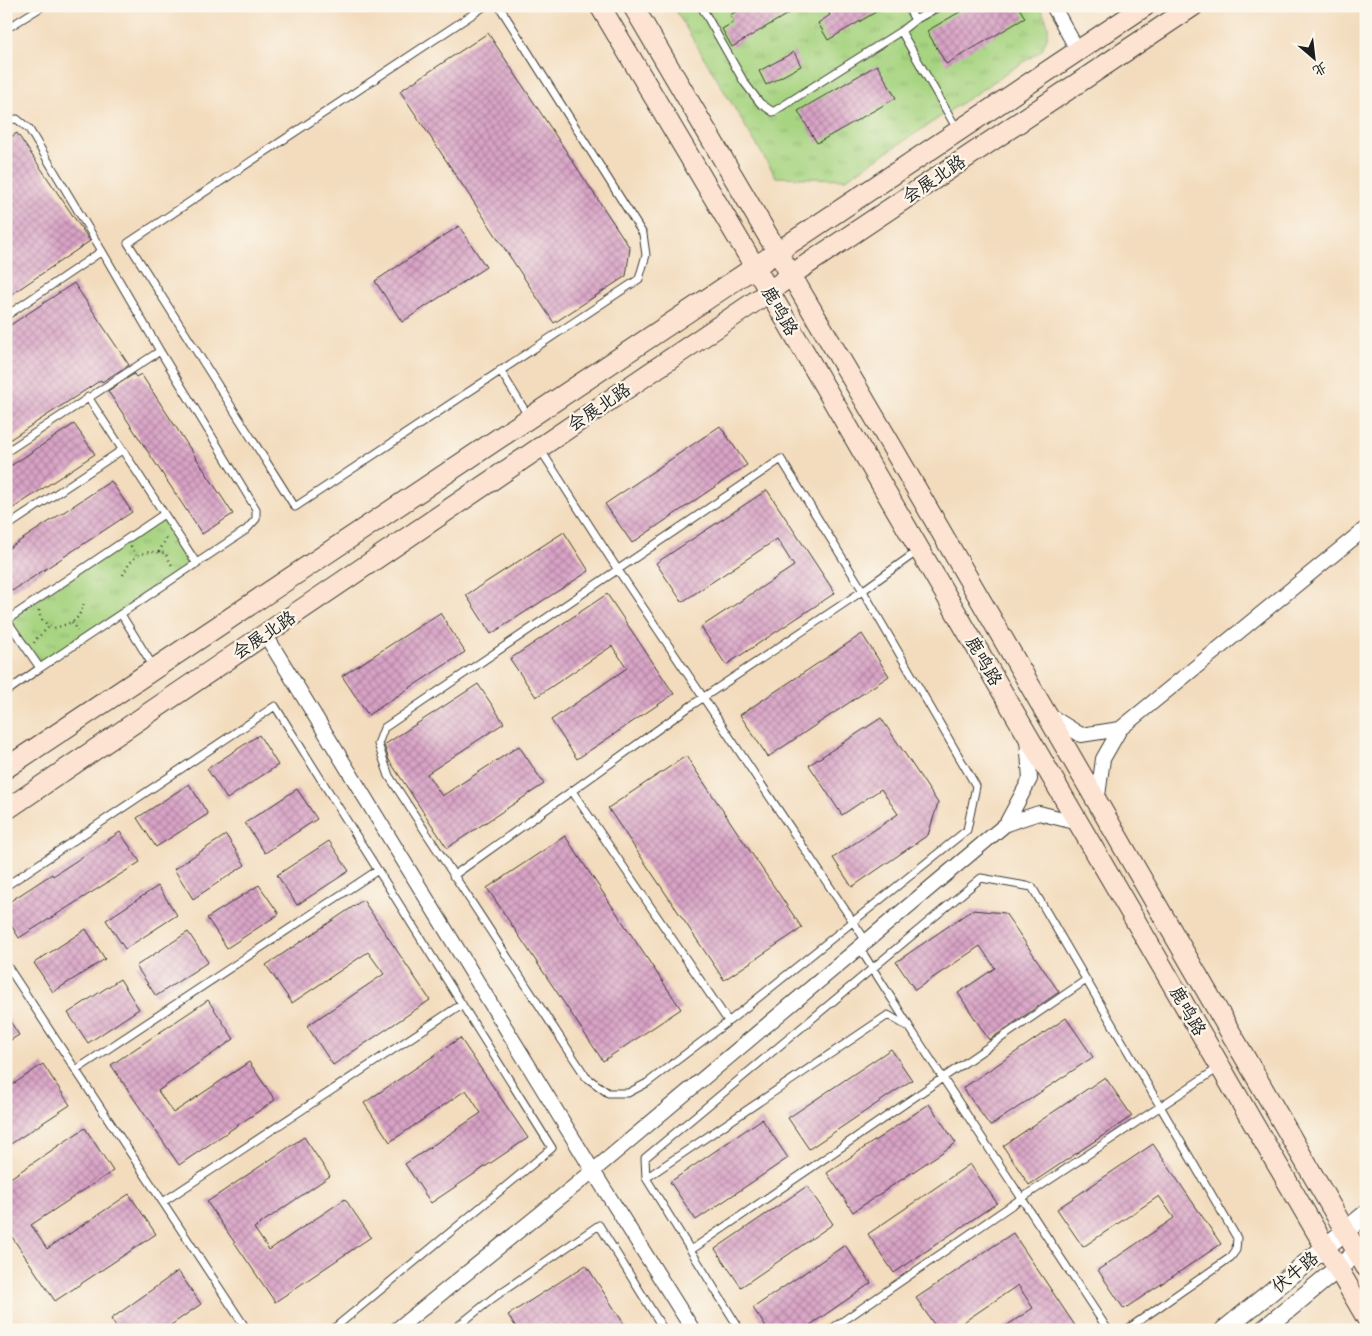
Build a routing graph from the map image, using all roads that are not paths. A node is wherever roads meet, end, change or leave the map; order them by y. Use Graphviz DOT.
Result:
graph roads {
  1 [pos="43,6"];
  2 [pos="485,6"];
  3 [pos="499,6"];
  4 [pos="600,6"];
  5 [pos="633,6"];
  6 [pos="702,6"];
  7 [pos="907,6"];
  8 [pos="940,6"];
  9 [pos="1053,6"];
  10 [pos="1145,6"];
  11 [pos="1193,6"];
  12 [pos="915,20"];
  13 [pos="6,29"];
  14 [pos="901,31"];
  15 [pos="1078,51"];
  16 [pos="6,120"];
  17 [pos="959,131"];
  18 [pos="102,251"];
  19 [pos="778,252"];
  20 [pos="754,266"];
  21 [pos="791,275"];
  22 [pos="769,292"];
  23 [pos="6,316"];
  24 [pos="160,351"];
  25 [pos="500,370"];
  26 [pos="88,397"];
  27 [pos="530,417"];
  28 [pos="539,448"];
  29 [pos="122,450"];
  30 [pos="6,452"];
  31 [pos="164,514"];
  32 [pos="6,527"];
  33 [pos="1366,528"];
  34 [pos="919,550"];
  35 [pos="197,564"];
  36 [pos="618,570"];
  37 [pos="863,591"];
  38 [pos="122,614"];
  39 [pos="7,619"];
  40 [pos="265,634"];
  41 [pos="40,668"];
  42 [pos="155,669"];
  43 [pos="6,692"];
  44 [pos="704,697"];
  45 [pos="1046,713"];
  46 [pos="1120,729"];
  47 [pos="1027,736"];
  48 [pos="6,768"];
  49 [pos="572,791"];
  50 [pos="1097,802"];
  51 [pos="6,810"];
  52 [pos="1078,823"];
  53 [pos="1006,824"];
  54 [pos="378,870"];
  55 [pos="453,876"];
  56 [pos="6,886"];
  57 [pos="854,920"];
  58 [pos="862,944"];
  59 [pos="6,964"];
  60 [pos="871,969"];
  61 [pos="1086,980"];
  62 [pos="462,1004"];
  63 [pos="728,1021"];
  64 [pos="910,1028"];
  65 [pos="1220,1067"];
  66 [pos="76,1070"];
  67 [pos="943,1077"];
  68 [pos="1160,1106"];
  69 [pos="593,1171"];
  70 [pos="646,1178"];
  71 [pos="1022,1198"];
  72 [pos="163,1202"];
  73 [pos="1366,1214"];
  74 [pos="1345,1231"];
  75 [pos="1324,1247"];
  76 [pos="691,1250"];
  77 [pos="1363,1255"];
  78 [pos="1337,1269"];
  79 [pos="1366,1318"];
  80 [pos="247,1330"];
  81 [pos="332,1330"];
  82 [pos="396,1330"];
  83 [pos="453,1330"];
  84 [pos="664,1330"];
  85 [pos="693,1330"];
  86 [pos="740,1330"];
  87 [pos="830,1330"];
  88 [pos="1108,1330"];
  89 [pos="1126,1330"];
  90 [pos="1224,1330"];
  91 [pos="1263,1330"];
  1 -- 13 [label="lane"];
  2 -- 25 [label="lane"];
  3 -- 25 [label="lane"];
  4 -- 20 [label="main road, 鹿鸣路"];
  5 -- 19 [label="main road, 鹿鸣路"];
  6 -- 14 [label="lane"];
  7 -- 12 [label="lane"];
  8 -- 12 [label="lane"];
  9 -- 15 [label="street"];
  10 -- 15 [label="main road, 会展北路"];
  11 -- 21 [label="main road, 会展北路"];
  12 -- 14 [label="lane"];
  14 -- 17 [label="lane"];
  15 -- 17 [label="main road, 会展北路"];
  16 -- 18 [label="lane"];
  17 -- 19 [label="main road, 会展北路"];
  18 -- 23 [label="lane"];
  18 -- 24 [label="lane"];
  19 -- 20 [label="main road, 会展北路"];
  19 -- 21 [label="main road, 鹿鸣路"];
  20 -- 22 [label="main road, 鹿鸣路"];
  20 -- 27 [label="main road, 会展北路"];
  21 -- 22 [label="main road, 会展北路"];
  21 -- 45 [label="main road, 鹿鸣路"];
  22 -- 28 [label="main road, 会展北路"];
  22 -- 34 [label="main road, 鹿鸣路"];
  24 -- 26 [label="lane"];
  24 -- 35 [label="lane"];
  25 -- 27 [label="lane"];
  26 -- 29 [label="lane"];
  26 -- 30 [label="lane"];
  27 -- 42 [label="main road, 会展北路"];
  28 -- 36 [label="lane"];
  28 -- 40 [label="main road, 会展北路"];
  29 -- 31 [label="lane"];
  29 -- 32 [label="lane"];
  31 -- 35 [label="lane"];
  31 -- 39 [label="lane"];
  33 -- 46 [label="street"];
  34 -- 37 [label="lane"];
  34 -- 47 [label="main road, 鹿鸣路"];
  35 -- 38 [label="lane"];
  36 -- 37 [label="lane"];
  36 -- 44 [label="lane"];
  36 -- 55 [label="lane"];
  37 -- 44 [label="lane"];
  37 -- 57 [label="lane"];
  38 -- 41 [label="lane"];
  38 -- 42 [label="lane"];
  39 -- 41 [label="lane"];
  40 -- 51 [label="main road, 会展北路"];
  40 -- 69 [label="street"];
  41 -- 43 [label="lane"];
  42 -- 48 [label="main road, 会展北路"];
  44 -- 49 [label="lane"];
  44 -- 57 [label="lane"];
  45 -- 46 [label="street"];
  45 -- 50 [label="main road, 鹿鸣路"];
  46 -- 50 [label="street"];
  47 -- 52 [label="main road, 鹿鸣路"];
  47 -- 53 [label="street"];
  49 -- 55 [label="lane"];
  49 -- 63 [label="lane"];
  50 -- 74 [label="main road, 鹿鸣路"];
  52 -- 53 [label="street"];
  52 -- 65 [label="main road, 鹿鸣路"];
  53 -- 58 [label="street"];
  54 -- 56 [label="lane"];
  54 -- 62 [label="lane"];
  54 -- 66 [label="lane"];
  55 -- 63 [label="lane"];
  57 -- 58 [label="lane"];
  57 -- 63 [label="lane"];
  58 -- 60 [label="lane"];
  58 -- 69 [label="street"];
  59 -- 66 [label="lane"];
  60 -- 61 [label="lane"];
  60 -- 64 [label="lane"];
  60 -- 70 [label="lane"];
  61 -- 67 [label="lane"];
  61 -- 68 [label="lane"];
  62 -- 72 [label="lane"];
  62 -- 81 [label="lane"];
  64 -- 67 [label="lane"];
  64 -- 70 [label="lane"];
  65 -- 68 [label="lane"];
  65 -- 75 [label="main road, 鹿鸣路"];
  66 -- 72 [label="lane"];
  67 -- 71 [label="lane"];
  67 -- 76 [label="lane"];
  68 -- 71 [label="lane"];
  68 -- 89 [label="lane"];
  69 -- 82 [label="street"];
  69 -- 85 [label="street"];
  70 -- 76 [label="lane"];
  71 -- 87 [label="lane"];
  71 -- 88 [label="lane"];
  72 -- 80 [label="lane"];
  73 -- 74 [label="street, 伏牛路"];
  74 -- 75 [label="street, 伏牛路"];
  74 -- 77 [label="main road, 鹿鸣路"];
  75 -- 78 [label="main road, 鹿鸣路"];
  75 -- 90 [label="street, 伏牛路"];
  76 -- 86 [label="lane"];
  77 -- 78 [label="street, 伏牛路"];
  78 -- 79 [label="main road, 鹿鸣路"];
  78 -- 91 [label="street, 伏牛路"];
  83 -- 84 [label="lane"];
}
